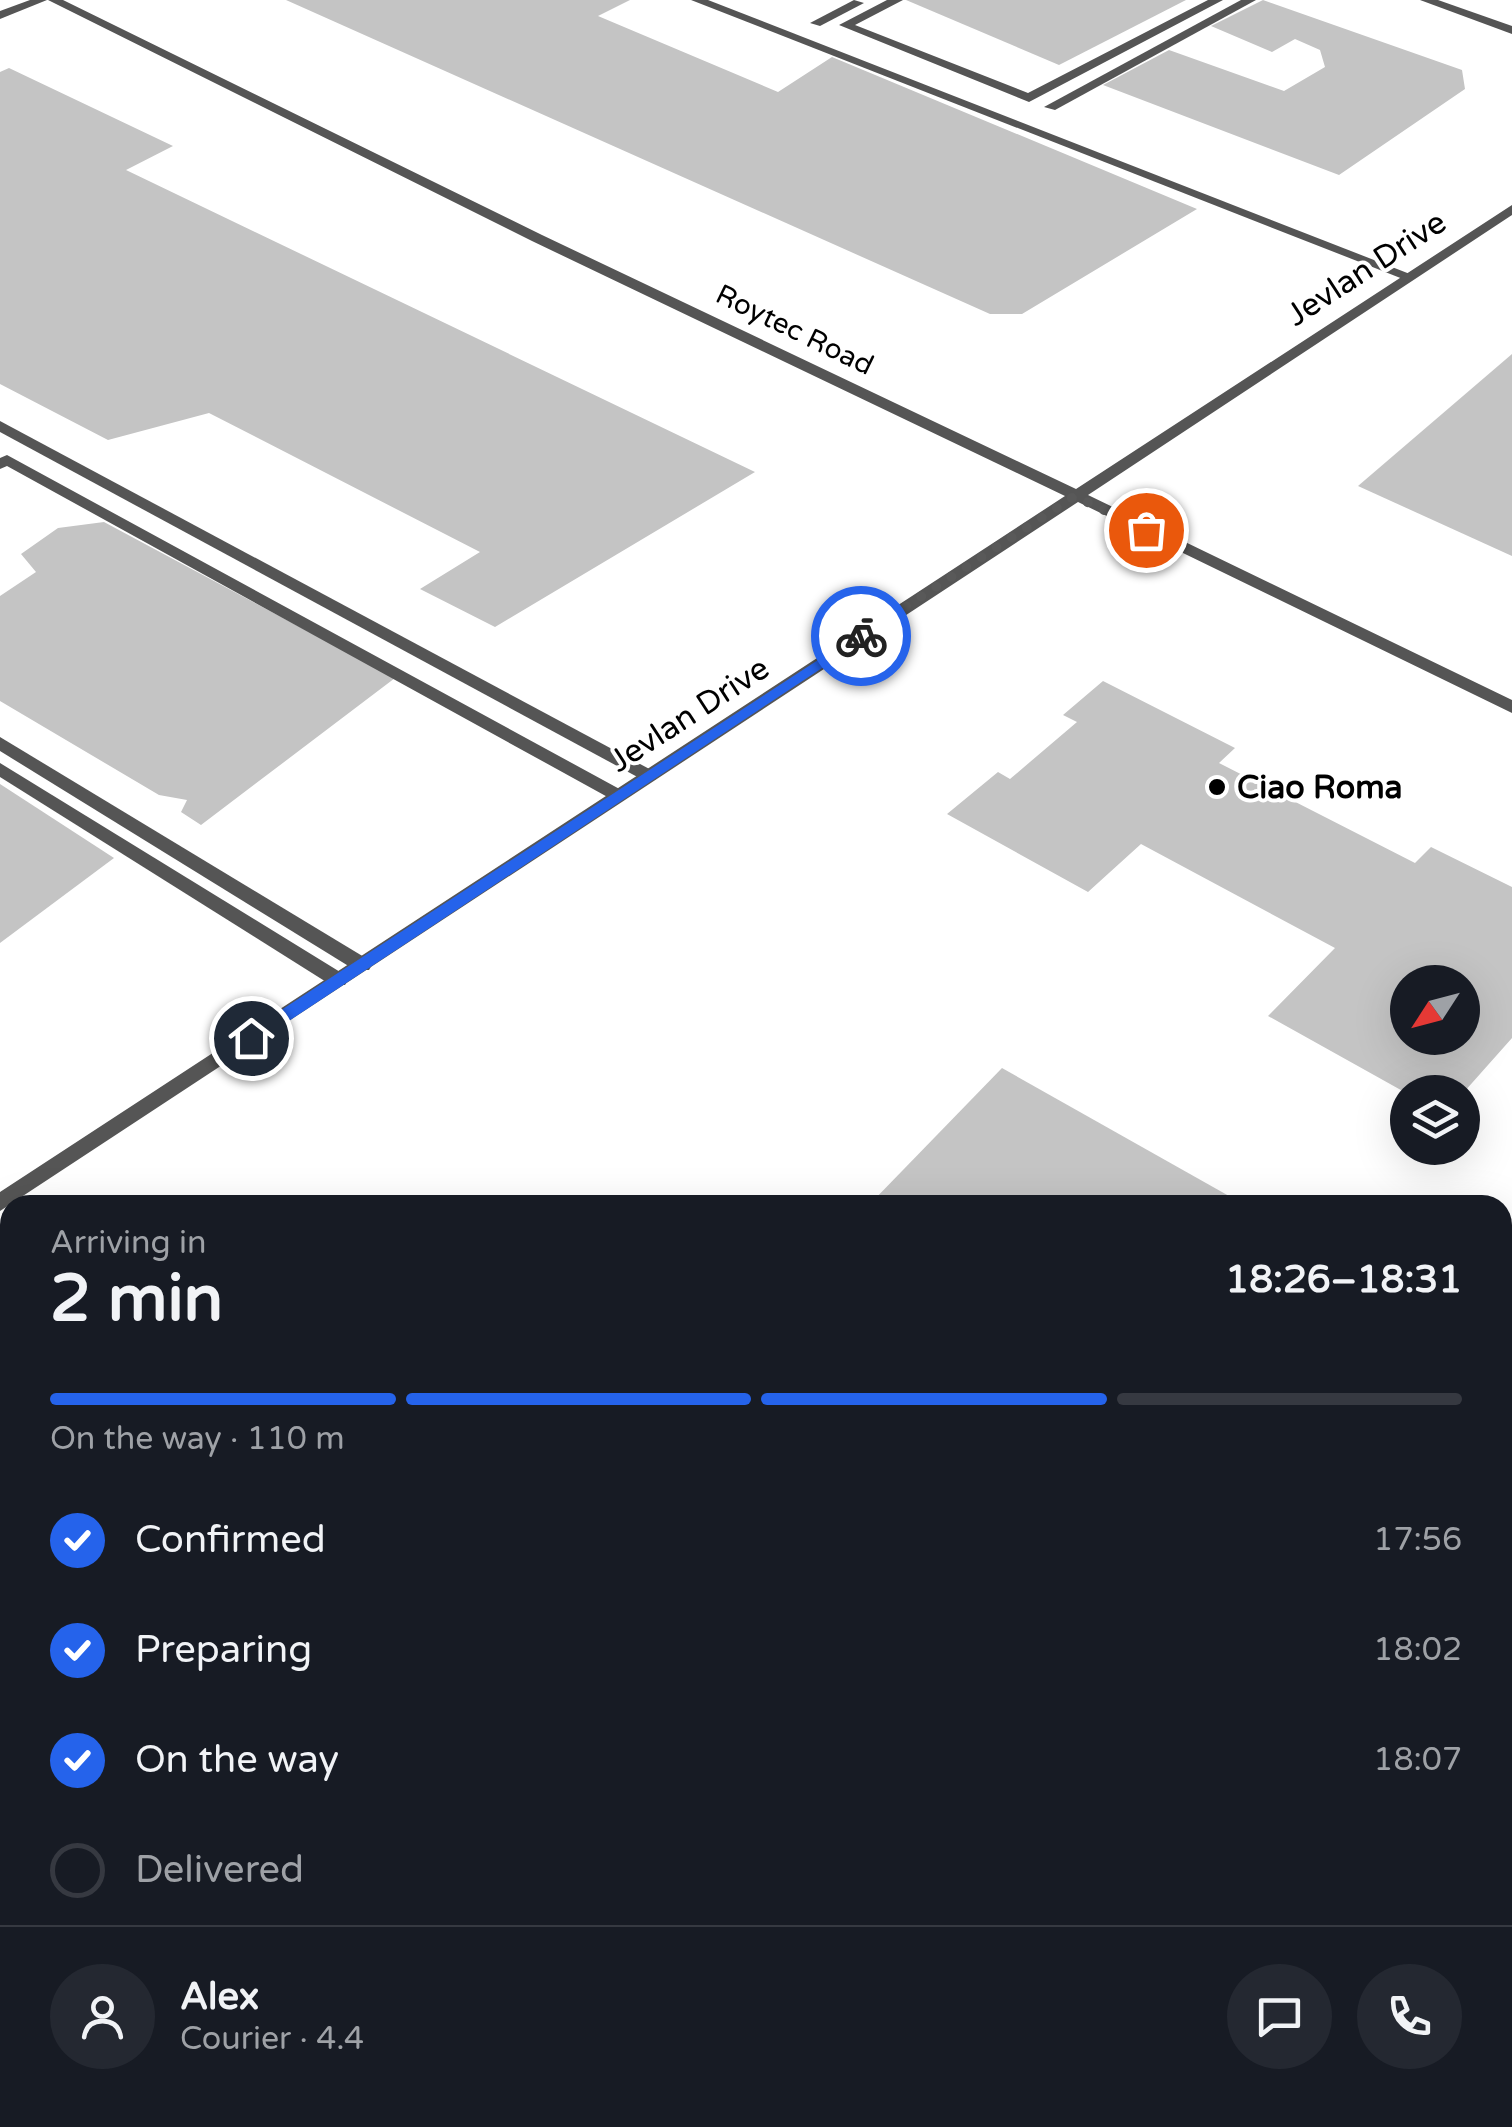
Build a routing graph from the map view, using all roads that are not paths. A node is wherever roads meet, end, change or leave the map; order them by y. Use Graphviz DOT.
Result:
graph roads {
  1 [pos="42,0"];
  2 [pos="54,0"];
  3 [pos="697,0"];
  4 [pos="865,0"];
  5 [pos="897,0"];
  6 [pos="1217,0"];
  7 [pos="1250,0"];
  8 [pos="1426,0"];
  9 [pos="0,15"];
  10 [pos="816,23"];
  11 [pos="1512,30"];
  12 [pos="1050,108"];
  13 [pos="1512,209"];
  14 [pos="1408,276"];
  15 [pos="0,426"];
  16 [pos="0,464"];
  17 [pos="1075,496"];
  18 [pos="1512,707"];
  19 [pos="0,743"];
  20 [pos="0,769"];
  21 [pos="649,776"];
  22 [pos="619,796"];
  23 [pos="362,965"];
  24 [pos="338,980"];
  25 [pos="11,1195"];
  1 -- 9 [label="street"];
  2 -- 17 [label="street, Roytec Road"];
  3 -- 14 [label="street"];
  4 -- 10 [label="street"];
  5 -- 6 [label="street"];
  7 -- 12 [label="street"];
  8 -- 11 [label="street"];
  13 -- 14 [label="street, Jevlan Drive"];
  14 -- 17 [label="street, Jevlan Drive"];
  15 -- 21 [label="street"];
  16 -- 22 [label="street"];
  17 -- 18 [label="street, Roytec Road"];
  17 -- 21 [label="street, Jevlan Drive"];
  19 -- 23 [label="street"];
  20 -- 24 [label="street"];
  21 -- 22 [label="street, Jevlan Drive"];
  22 -- 23 [label="street, Jevlan Drive"];
  23 -- 24 [label="street, Jevlan Drive"];
  24 -- 25 [label="street, Jevlan Drive"];
}
